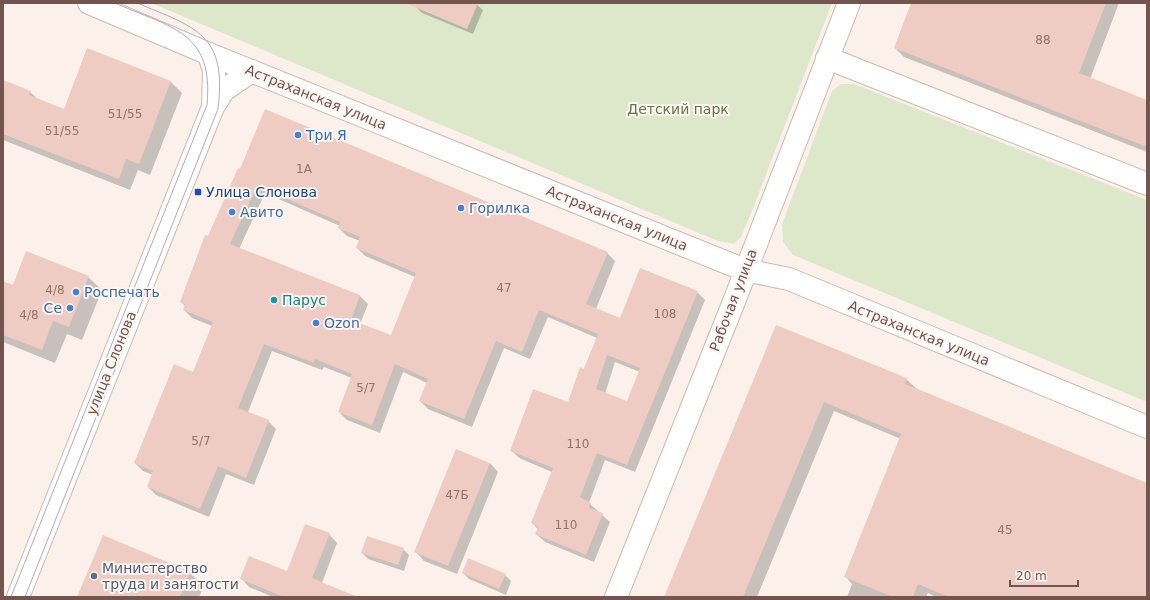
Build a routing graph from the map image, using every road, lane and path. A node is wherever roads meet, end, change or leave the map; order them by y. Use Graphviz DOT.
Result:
graph roads {
  1 [pos="89,3"];
  2 [pos="849,3"];
  3 [pos="209,54"];
  4 [pos="827,58"];
  5 [pos="252,71"];
  6 [pos="213,107"];
  7 [pos="1147,184"];
  8 [pos="745,270"];
  9 [pos="1147,427"];
  10 [pos="18,597"];
  11 [pos="616,597"];
  1 -- 3 [label="main road, Астраханская улица"];
  2 -- 4 [label="main road, Рабочая улица"];
  3 -- 5 [label="main road, Астраханская улица"];
  3 -- 6 [label="main road, улица Слонова"];
  4 -- 7 [label="main road"];
  4 -- 8 [label="main road, Рабочая улица"];
  5 -- 6 [label="main road, улица Слонова"];
  5 -- 8 [label="main road, Астраханская улица"];
  6 -- 10 [label="main road, улица Слонова"];
  8 -- 9 [label="main road, Астраханская улица"];
  8 -- 11 [label="main road, Рабочая улица"];
}
